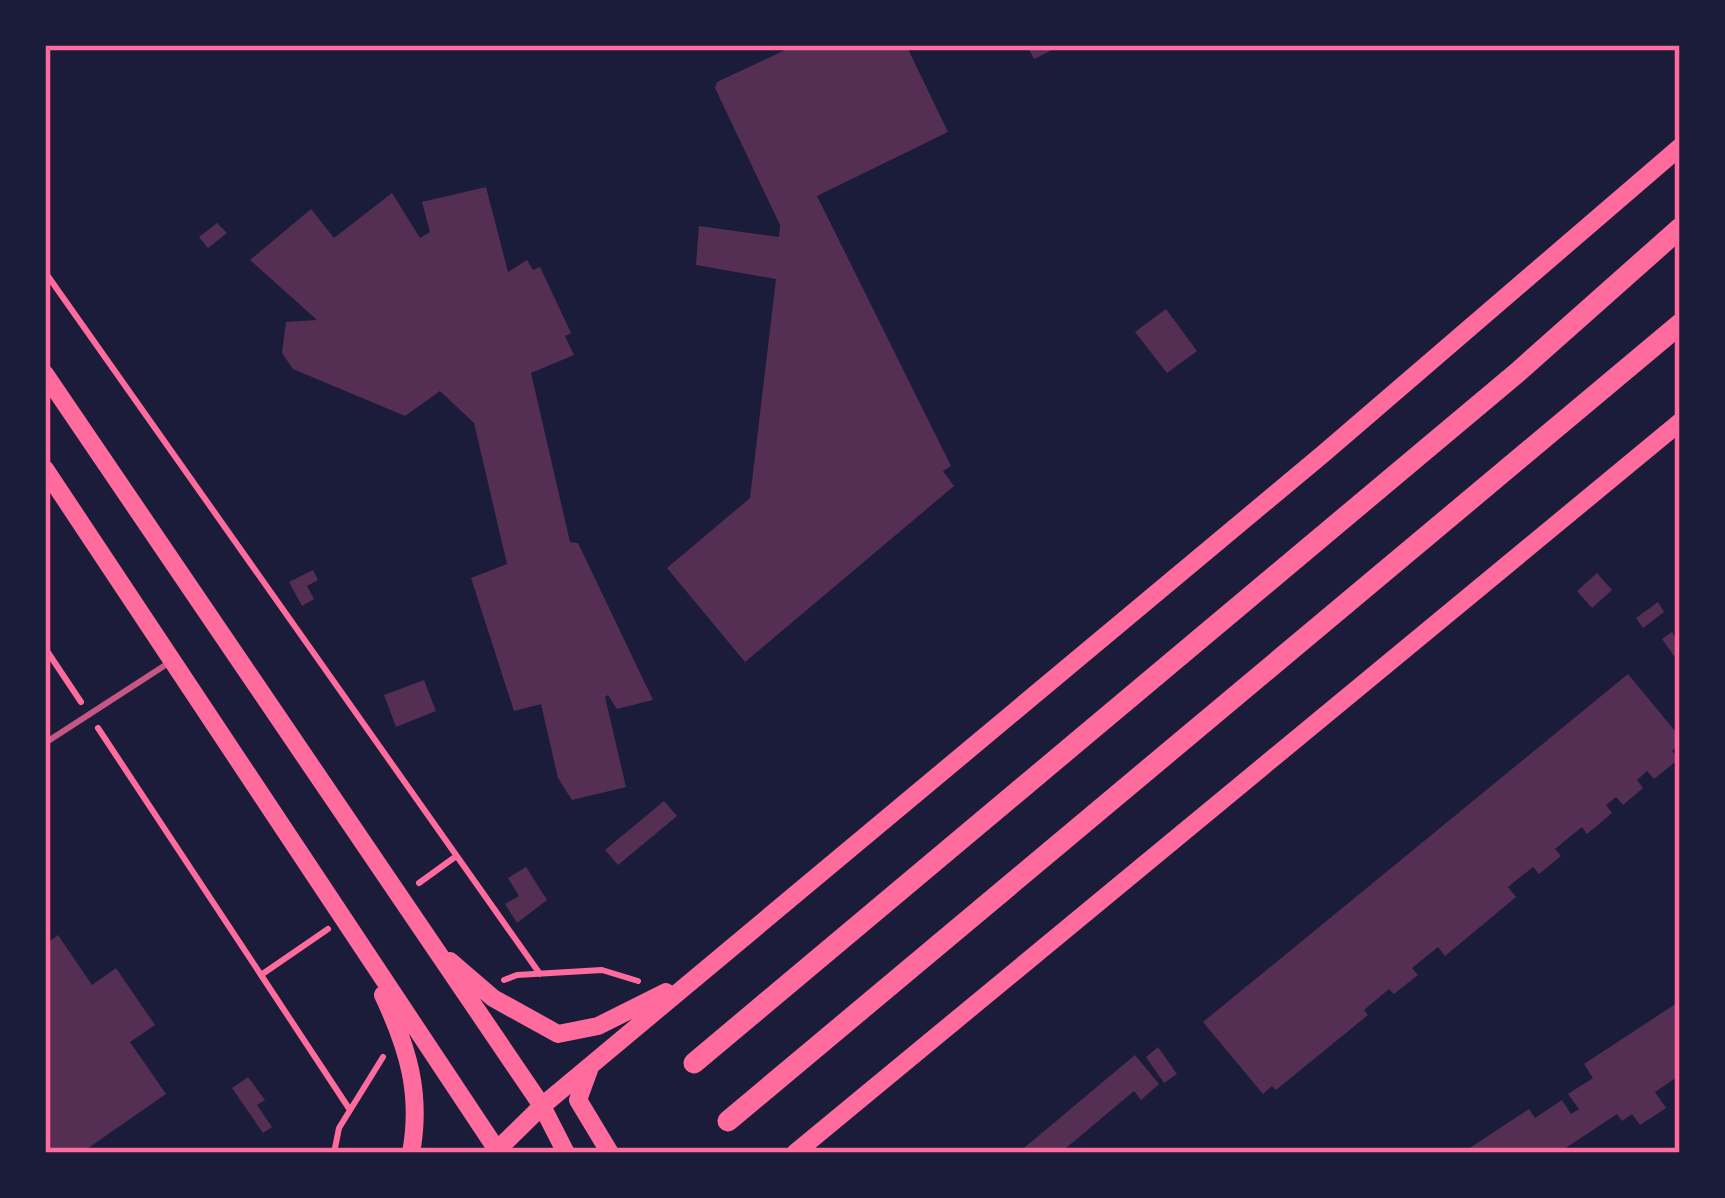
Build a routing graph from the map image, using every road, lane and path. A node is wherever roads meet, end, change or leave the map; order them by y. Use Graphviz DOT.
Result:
graph roads {
  1 [pos="1680,147"];
  2 [pos="1680,228"];
  3 [pos="45,272"];
  4 [pos="1680,324"];
  5 [pos="45,374"];
  6 [pos="1680,422"];
  7 [pos="45,469"];
  8 [pos="45,648"];
  9 [pos="170,662"];
  10 [pos="90,716"];
  11 [pos="45,743"];
  12 [pos="455,857"];
  13 [pos="399,897"];
  14 [pos="343,919"];
  15 [pos="355,937"];
  16 [pos="432,946"];
  17 [pos="539,974"];
  18 [pos="261,975"];
  19 [pos="698,976"];
  20 [pos="595,1062"];
  21 [pos="694,1063"];
  22 [pos="542,1106"];
  23 [pos="350,1109"];
  24 [pos="728,1121"];
  25 [pos="497,1152"];
  26 [pos="411,1153"];
  27 [pos="566,1153"];
  28 [pos="610,1153"];
  29 [pos="795,1153"];
  1 -- 19 [label="main road"];
  2 -- 21 [label="highway"];
  3 -- 12 [label="path"];
  4 -- 24 [label="highway"];
  5 -- 13 [label="main road"];
  6 -- 29 [label="main road"];
  7 -- 9 [label="main road"];
  8 -- 10 [label="path"];
  9 -- 10 [label="lane"];
  9 -- 14 [label="main road"];
  10 -- 11 [label="lane"];
  10 -- 18 [label="path"];
  12 -- 13 [label="path"];
  12 -- 17 [label="path"];
  13 -- 16 [label="main road"];
  14 -- 15 [label="main road"];
  14 -- 18 [label="path"];
  15 -- 25 [label="main road"];
  15 -- 26 [label="main road"];
  16 -- 19 [label="main road"];
  16 -- 22 [label="main road"];
  18 -- 23 [label="path"];
  19 -- 20 [label="main road"];
  20 -- 22 [label="main road"];
  20 -- 28 [label="main road"];
  22 -- 25 [label="main road"];
  22 -- 27 [label="main road"];
}
